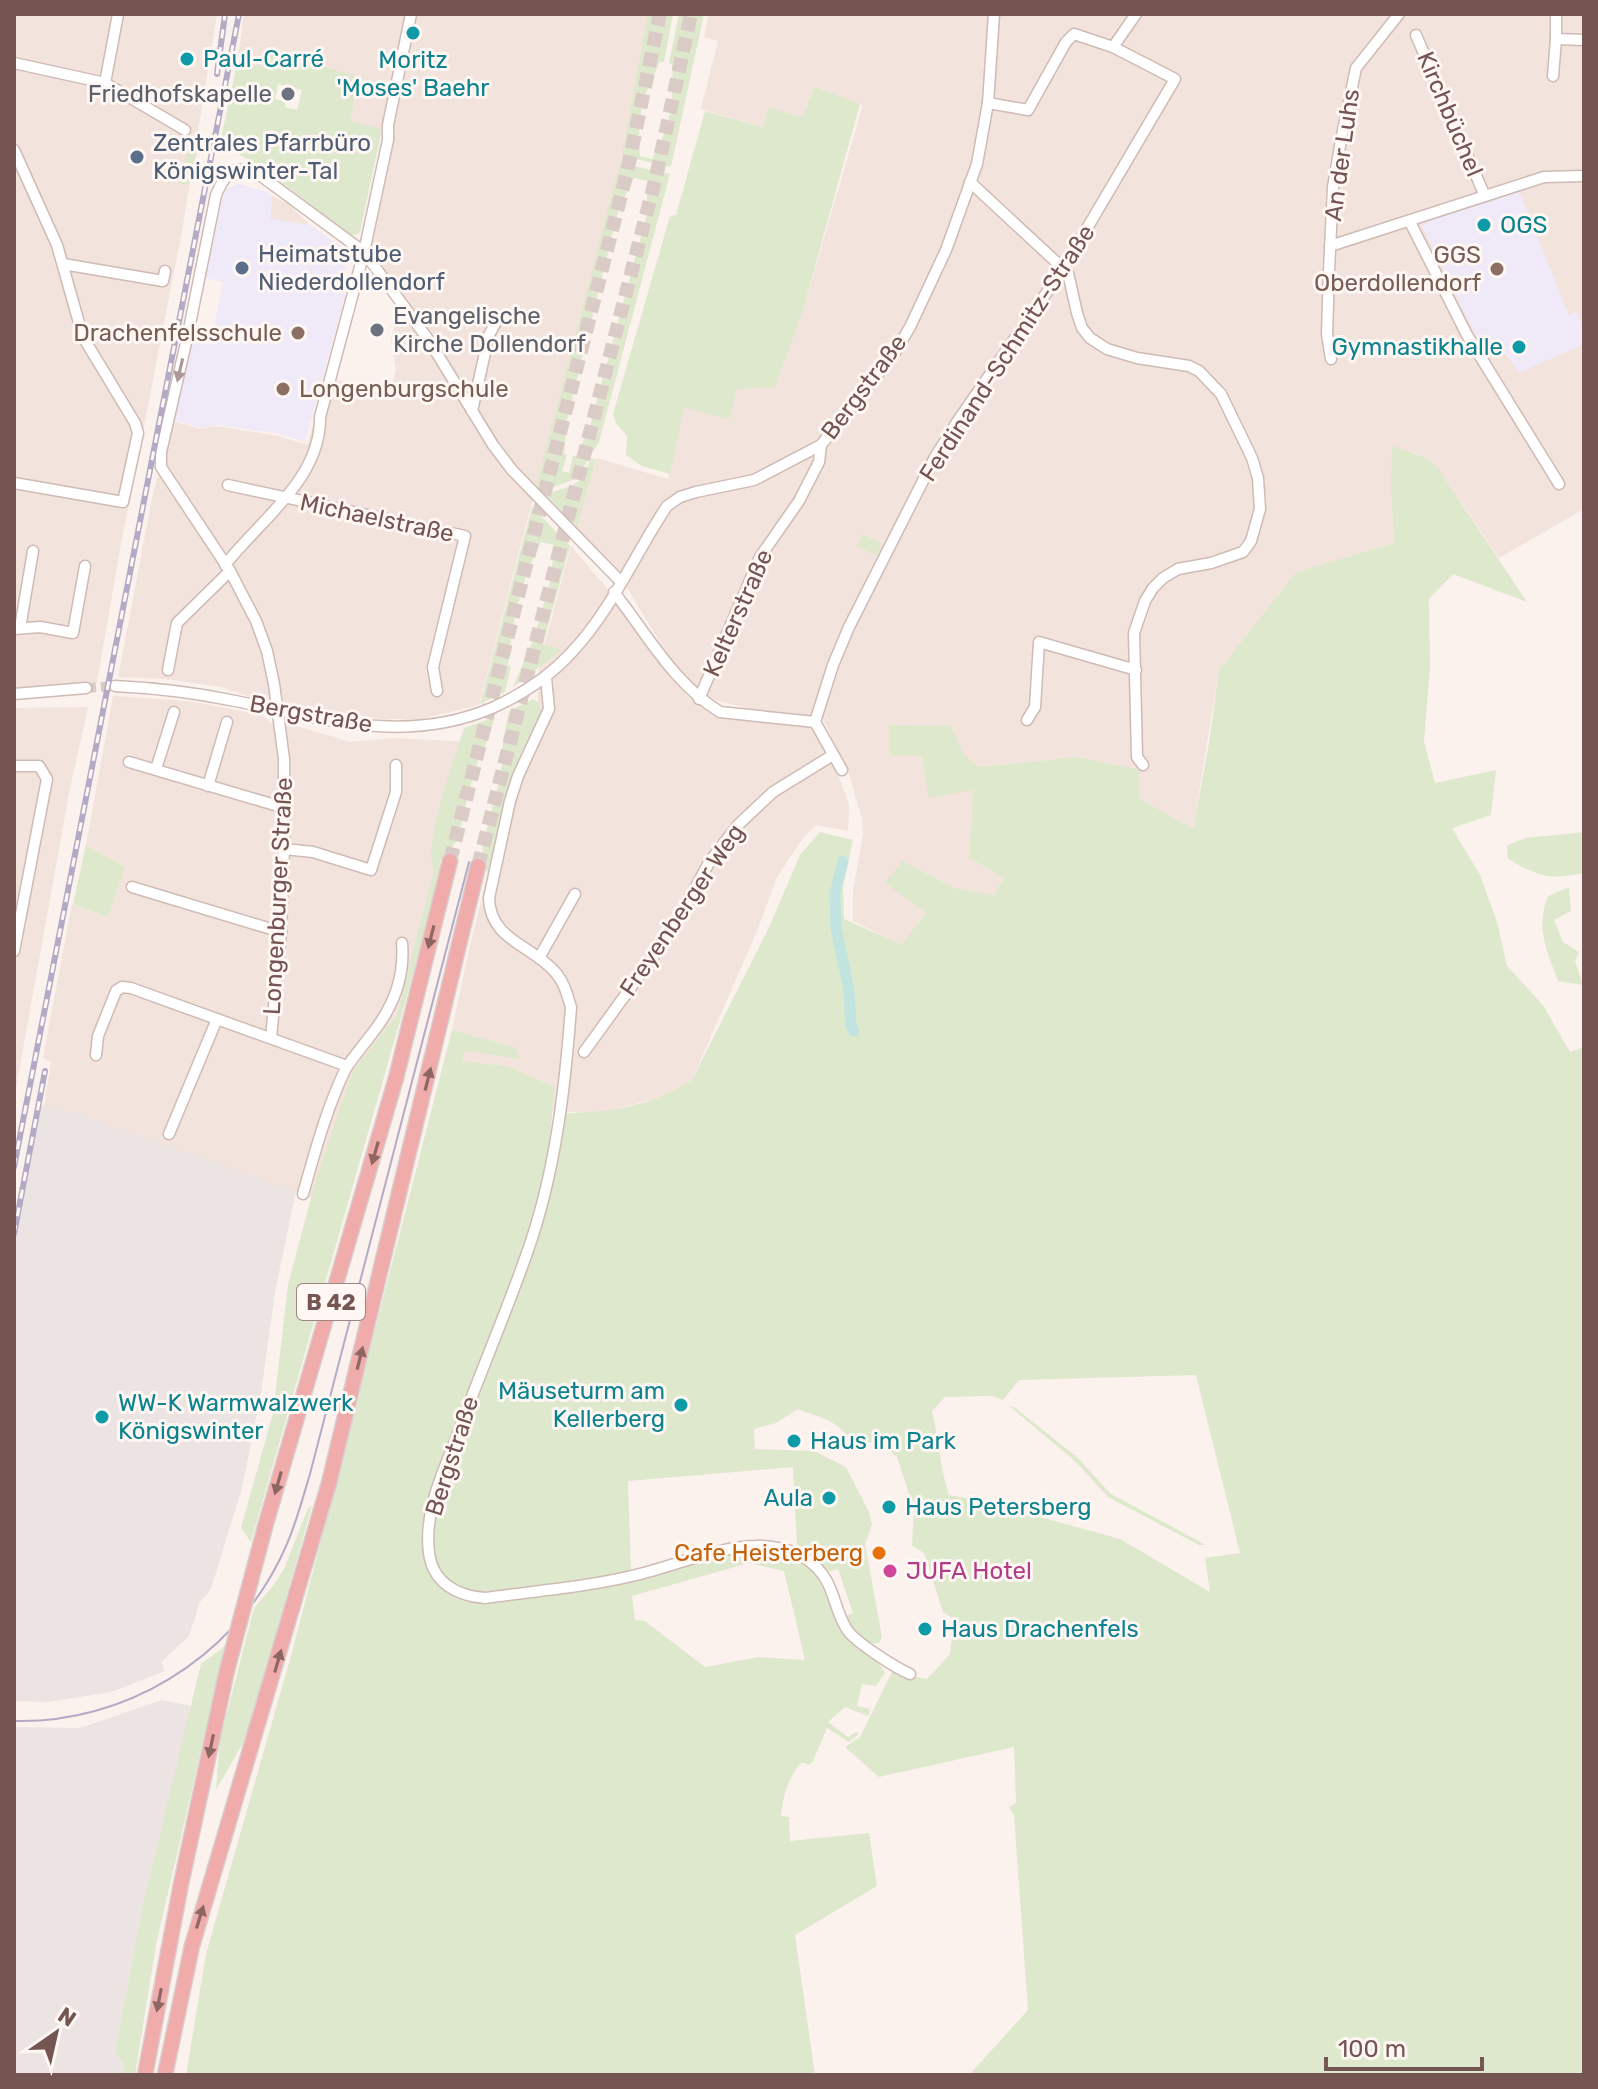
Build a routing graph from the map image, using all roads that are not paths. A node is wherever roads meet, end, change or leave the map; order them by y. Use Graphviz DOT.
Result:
graph roads {
  1 [pos="118,14"];
  2 [pos="411,14"];
  3 [pos="994,14"];
  4 [pos="1136,14"];
  5 [pos="1399,14"];
  6 [pos="1556,14"];
  7 [pos="1416,35"];
  8 [pos="1556,39"];
  9 [pos="1584,40"];
  10 [pos="1113,47"];
  11 [pos="14,63"];
  12 [pos="1553,76"];
  13 [pos="105,83"];
  14 [pos="988,103"];
  15 [pos="185,130"];
  16 [pos="14,150"];
  17 [pos="1584,176"];
  18 [pos="970,182"];
  19 [pos="1484,194"];
  20 [pos="964,198"];
  21 [pos="989,200"];
  22 [pos="1410,222"];
  23 [pos="1330,246"];
  24 [pos="364,252"];
  25 [pos="63,264"];
  26 [pos="1063,269"];
  27 [pos="165,271"];
  28 [pos="497,320"];
  29 [pos="1331,359"];
  30 [pos="472,411"];
  31 [pos="821,445"];
  32 [pos="14,483"];
  33 [pos="1559,484"];
  34 [pos="228,485"];
  35 [pos="285,498"];
  36 [pos="33,551"];
  37 [pos="85,566"];
  38 [pos="228,568"];
  39 [pos="621,582"];
  40 [pos="614,592"];
  41 [pos="17,629"];
  42 [pos="168,670"];
  43 [pos="1136,670"];
  44 [pos="546,678"];
  45 [pos="115,686"];
  46 [pos="86,688"];
  47 [pos="437,691"];
  48 [pos="14,694"];
  49 [pos="699,699"];
  50 [pos="279,710"];
  51 [pos="174,712"];
  52 [pos="1027,720"];
  53 [pos="227,722"];
  54 [pos="815,722"];
  55 [pos="833,755"];
  56 [pos="129,762"];
  57 [pos="396,765"];
  58 [pos="1143,765"];
  59 [pos="14,766"];
  60 [pos="156,769"];
  61 [pos="842,770"];
  62 [pos="208,786"];
  63 [pos="285,808"];
  64 [pos="284,849"];
  65 [pos="450,861"];
  66 [pos="478,866"];
  67 [pos="132,887"];
  68 [pos="575,894"];
  69 [pos="281,932"];
  70 [pos="402,943"];
  71 [pos="14,948"];
  72 [pos="539,958"];
  73 [pos="217,1019"];
  74 [pos="271,1038"];
  75 [pos="584,1052"];
  76 [pos="96,1055"];
  77 [pos="347,1066"];
  78 [pos="169,1134"];
  79 [pos="303,1194"];
  80 [pos="910,1674"];
  81 [pos="145,2075"];
  82 [pos="165,2075"];
  1 -- 13 [label="street"];
  2 -- 24 [label="street"];
  3 -- 14 [label="street, Bergstraße"];
  4 -- 10 [label="street"];
  5 -- 23 [label="street, An der Luhs"];
  6 -- 8 [label="street"];
  7 -- 19 [label="street, Kirchbüchel"];
  8 -- 9 [label="street"];
  8 -- 12 [label="street"];
  10 -- 14 [label="street"];
  10 -- 26 [label="street, Ferdinand-Schmitz-Straße"];
  11 -- 13 [label="street"];
  13 -- 15 [label="street"];
  14 -- 18 [label="street, Bergstraße"];
  16 -- 25 [label="street"];
  17 -- 19 [label="street"];
  18 -- 20 [label="street, Bergstraße"];
  18 -- 21 [label="street"];
  19 -- 22 [label="street"];
  20 -- 21 [label="street"];
  20 -- 31 [label="street, Bergstraße"];
  21 -- 26 [label="street"];
  22 -- 23 [label="street"];
  22 -- 33 [label="street"];
  23 -- 29 [label="street, An der Luhs"];
  24 -- 30 [label="street"];
  24 -- 35 [label="street"];
  24 -- 38 [label="street, Longenburger Straße, one-way"];
  25 -- 27 [label="street"];
  25 -- 32 [label="street"];
  26 -- 43 [label="street"];
  26 -- 54 [label="street, Ferdinand-Schmitz-Straße"];
  28 -- 30 [label="street"];
  30 -- 39 [label="street"];
  31 -- 39 [label="street, Bergstraße"];
  31 -- 49 [label="street, Kelterstraße"];
  34 -- 35 [label="street, Michaelstraße"];
  35 -- 38 [label="street"];
  35 -- 47 [label="street, Michaelstraße"];
  36 -- 41 [label="street"];
  37 -- 41 [label="street"];
  38 -- 42 [label="street"];
  38 -- 50 [label="street, Longenburger Straße"];
  39 -- 40 [label="street, Bergstraße"];
  40 -- 44 [label="street, Bergstraße"];
  40 -- 49 [label="street"];
  43 -- 52 [label="street"];
  43 -- 58 [label="street"];
  44 -- 50 [label="street, Bergstraße"];
  44 -- 72 [label="street, Bergstraße"];
  45 -- 50 [label="street, Bergstraße"];
  46 -- 48 [label="street"];
  49 -- 54 [label="street"];
  50 -- 63 [label="street, Longenburger Straße"];
  51 -- 60 [label="street"];
  53 -- 62 [label="street"];
  54 -- 55 [label="street"];
  55 -- 61 [label="street"];
  55 -- 75 [label="street, Freyenberger Weg"];
  56 -- 60 [label="street"];
  57 -- 64 [label="street"];
  59 -- 71 [label="street"];
  60 -- 62 [label="street"];
  62 -- 63 [label="street"];
  63 -- 64 [label="street, Longenburger Straße"];
  64 -- 69 [label="street, Longenburger Straße"];
  65 -- 81 [label="highway, B 42, one-way, bridge"];
  82 -- 66 [label="highway, B 42, one-way"];
  67 -- 69 [label="street"];
  68 -- 72 [label="street"];
  69 -- 74 [label="street, Longenburger Straße"];
  70 -- 77 [label="street"];
  72 -- 80 [label="street, Bergstraße"];
  73 -- 74 [label="street"];
  73 -- 76 [label="street"];
  73 -- 78 [label="street"];
  74 -- 77 [label="street"];
  77 -- 79 [label="street"];
}
